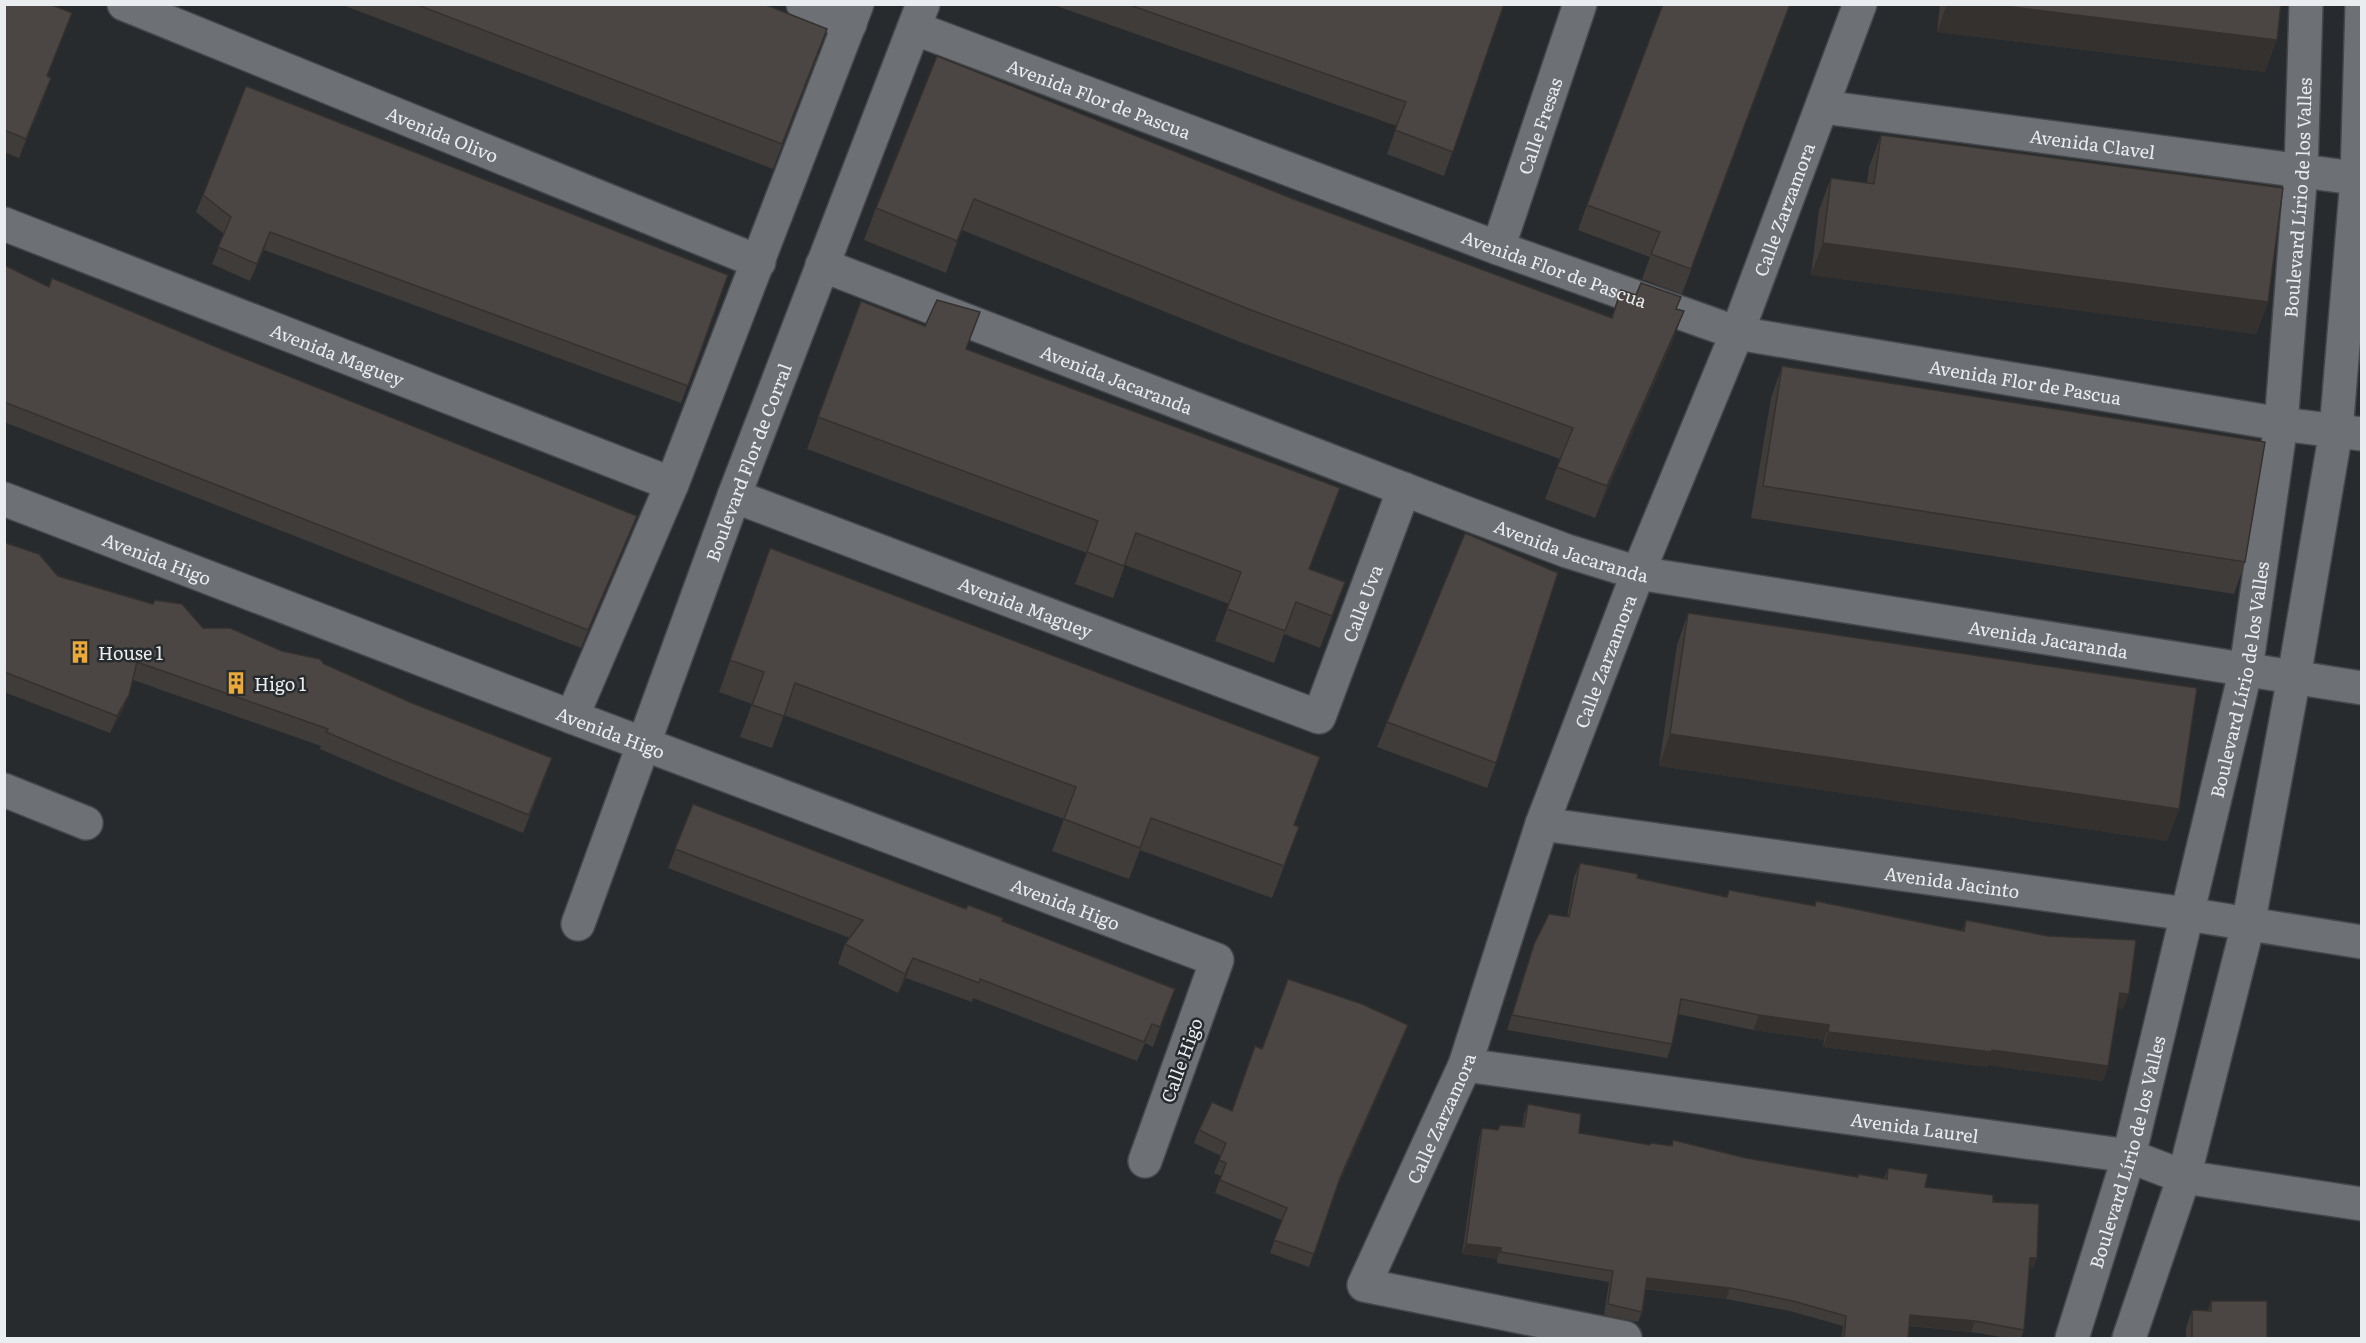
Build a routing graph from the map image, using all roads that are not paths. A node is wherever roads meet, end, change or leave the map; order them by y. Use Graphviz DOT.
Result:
graph roads {
  1 [pos="124,4"];
  2 [pos="803,4"];
  3 [pos="1581,4"];
  4 [pos="1860,4"];
  5 [pos="2306,4"];
  6 [pos="2361,6"];
  7 [pos="854,14"];
  8 [pos="919,16"];
  9 [pos="1823,107"];
  10 [pos="2301,170"];
  11 [pos="2359,179"];
  12 [pos="4,224"];
  13 [pos="1498,248"];
  14 [pos="759,262"];
  15 [pos="822,265"];
  16 [pos="1737,333"];
  17 [pos="2281,424"];
  18 [pos="2349,433"];
  19 [pos="672,484"];
  20 [pos="1404,489"];
  21 [pos="734,496"];
  22 [pos="4,499"];
  23 [pos="1638,573"];
  24 [pos="2246,669"];
  25 [pos="2294,677"];
  26 [pos="2361,688"];
  27 [pos="572,717"];
  28 [pos="1319,717"];
  29 [pos="645,745"];
  30 [pos="4,790"];
  31 [pos="86,823"];
  32 [pos="1542,824"];
  33 [pos="2187,914"];
  34 [pos="578,924"];
  35 [pos="2248,925"];
  36 [pos="2361,942"];
  37 [pos="1217,960"];
  38 [pos="1465,1065"];
  39 [pos="2129,1156"];
  40 [pos="1144,1161"];
  41 [pos="2184,1177"];
  42 [pos="2361,1204"];
  43 [pos="1624,1338"];
  44 [pos="2072,1338"];
  45 [pos="2129,1338"];
  1 -- 14 [label="street, Avenida Olivo"];
  2 -- 7 [label="street"];
  3 -- 13 [label="street, Calle Fresas"];
  4 -- 9 [label="street, Calle Zarzamora"];
  5 -- 10 [label="street, Boulevard Lírio de los Valles"];
  6 -- 11 [label="street"];
  7 -- 14 [label="street"];
  8 -- 13 [label="street, Avenida Flor de Pascua"];
  8 -- 15 [label="street, Boulevard Flor de Corral"];
  9 -- 10 [label="street, Avenida Clavel"];
  9 -- 16 [label="street, Calle Zarzamora"];
  10 -- 11 [label="street, Avenida Clavel"];
  10 -- 17 [label="street, Boulevard Lírio de los Valles"];
  11 -- 18 [label="street"];
  12 -- 19 [label="street, Avenida Maguey"];
  13 -- 16 [label="street, Avenida Flor de Pascua"];
  14 -- 19 [label="street"];
  15 -- 20 [label="street, Avenida Jacaranda"];
  15 -- 21 [label="street, Boulevard Flor de Corral"];
  16 -- 17 [label="street, Avenida Flor de Pascua"];
  16 -- 23 [label="street, Calle Zarzamora"];
  17 -- 18 [label="street, Avenida Flor de Pascua"];
  17 -- 24 [label="street, Boulevard Lírio de los Valles"];
  18 -- 25 [label="street"];
  19 -- 27 [label="street"];
  20 -- 23 [label="street, Avenida Jacaranda"];
  20 -- 28 [label="street, Calle Uva"];
  21 -- 28 [label="street, Avenida Maguey"];
  21 -- 29 [label="street, Boulevard Flor de Corral"];
  22 -- 27 [label="street, Avenida Higo"];
  23 -- 24 [label="street, Avenida Jacaranda"];
  23 -- 32 [label="street, Calle Zarzamora"];
  24 -- 25 [label="street, Avenida Jacaranda"];
  24 -- 33 [label="street, Boulevard Lírio de los Valles"];
  25 -- 26 [label="street, Avenida Jacaranda"];
  25 -- 35 [label="street"];
  27 -- 29 [label="street, Avenida Higo"];
  29 -- 34 [label="street, Boulevard Flor de Corral"];
  29 -- 37 [label="street, Avenida Higo"];
  30 -- 31 [label="street"];
  32 -- 33 [label="street, Avenida Jacinto"];
  32 -- 38 [label="street, Calle Zarzamora"];
  33 -- 35 [label="street, Avenida Jacinto"];
  33 -- 39 [label="street, Boulevard Lírio de los Valles"];
  35 -- 36 [label="street, Avenida Jacinto"];
  35 -- 41 [label="street"];
  37 -- 40 [label="street, Calle Higo"];
  38 -- 39 [label="street, Avenida Laurel"];
  38 -- 43 [label="street, Calle Zarzamora"];
  39 -- 41 [label="street, Avenida Laurel"];
  39 -- 44 [label="street, Boulevard Lírio de los Valles"];
  41 -- 42 [label="street, Avenida Laurel"];
  41 -- 45 [label="street"];
}
